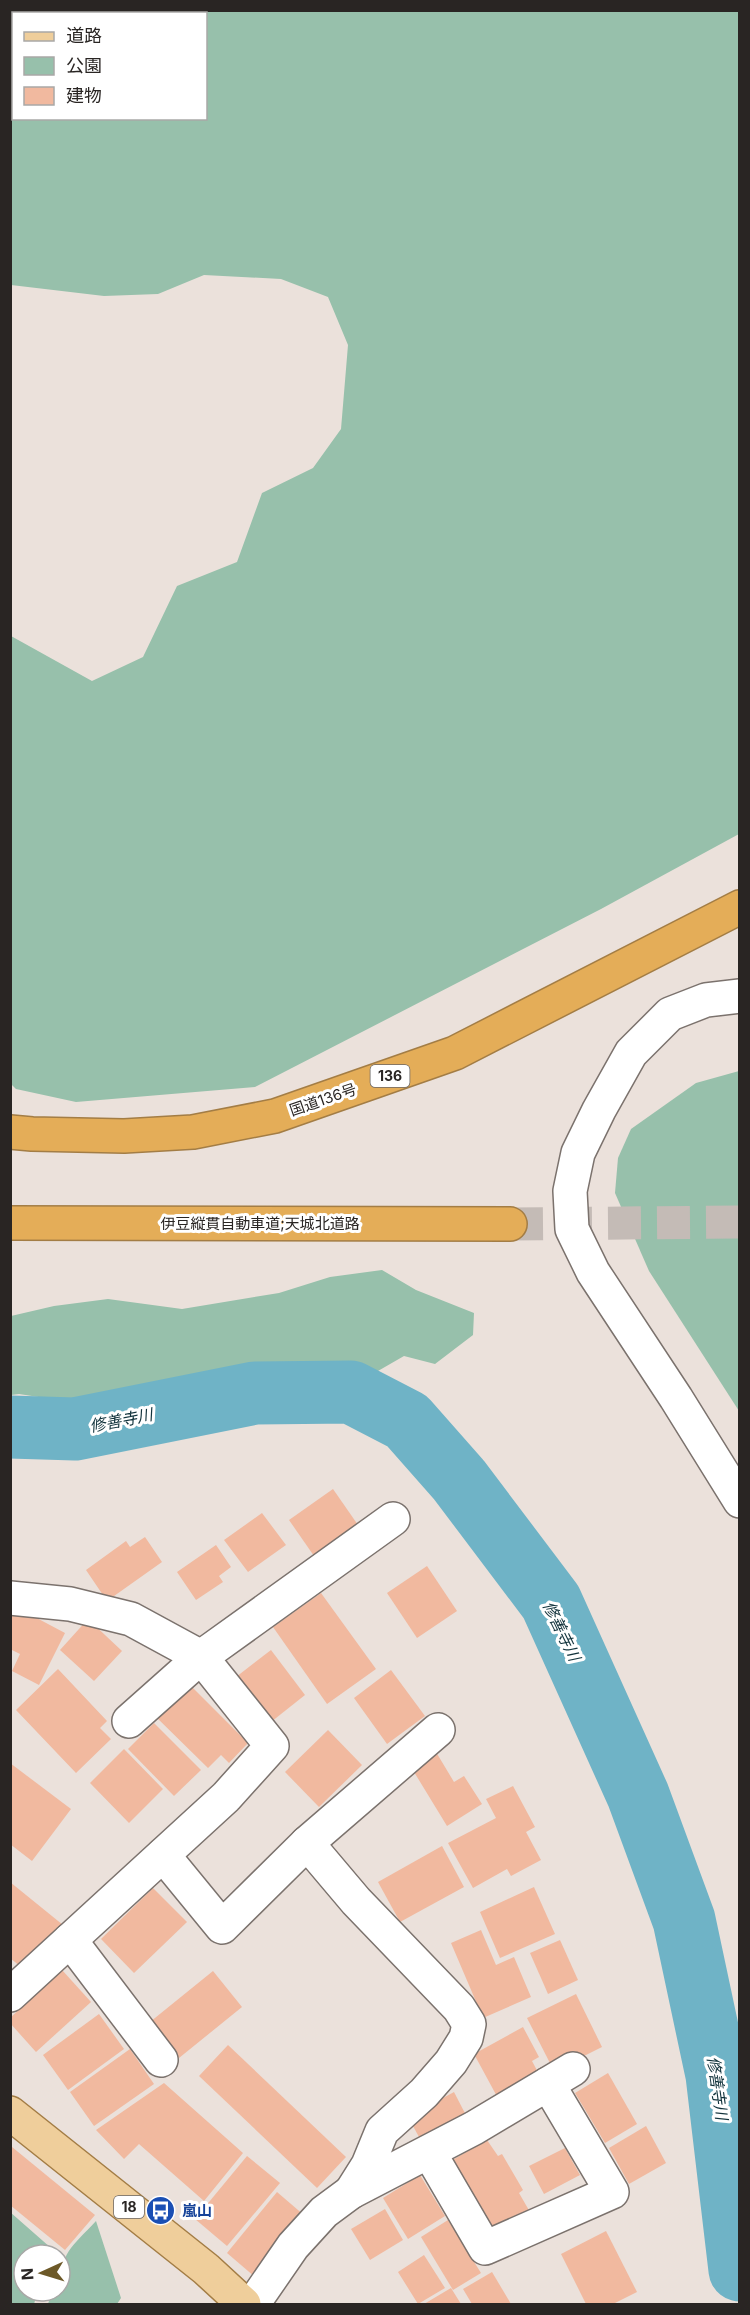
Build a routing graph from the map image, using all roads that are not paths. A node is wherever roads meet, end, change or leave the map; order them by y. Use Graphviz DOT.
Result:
graph roads {
  1 [pos="740,907"];
  2 [pos="740,996"];
  3 [pos="10,1132"];
  4 [pos="510,1224"];
  5 [pos="15,1225"];
  6 [pos="740,1501"];
  7 [pos="393,1519"];
  8 [pos="10,1598"];
  9 [pos="201,1657"];
  10 [pos="129,1721"];
  11 [pos="438,1730"];
  12 [pos="307,1843"];
  13 [pos="163,1855"];
  14 [pos="69,1940"];
  15 [pos="10,1995"];
  16 [pos="161,2060"];
  17 [pos="10,2113"];
  18 [pos="429,2152"];
  19 [pos="351,2192"];
  20 [pos="244,2304"];
  21 [pos="253,2304"];
  1 -- 3 [label="highway, 国道136号 / 136"];
  2 -- 6 [label="street"];
  4 -- 5 [label="highway, 伊豆縦貫自動車道;天城北道路"];
  7 -- 9 [label="street"];
  8 -- 9 [label="street"];
  9 -- 10 [label="street"];
  9 -- 13 [label="street"];
  11 -- 12 [label="street"];
  12 -- 13 [label="street"];
  12 -- 19 [label="street"];
  13 -- 14 [label="street"];
  14 -- 15 [label="street"];
  14 -- 16 [label="street"];
  17 -- 20 [label="main road, 18"];
  18 -- 18 [label="street"];
  18 -- 19 [label="street"];
  19 -- 21 [label="street"];
}
